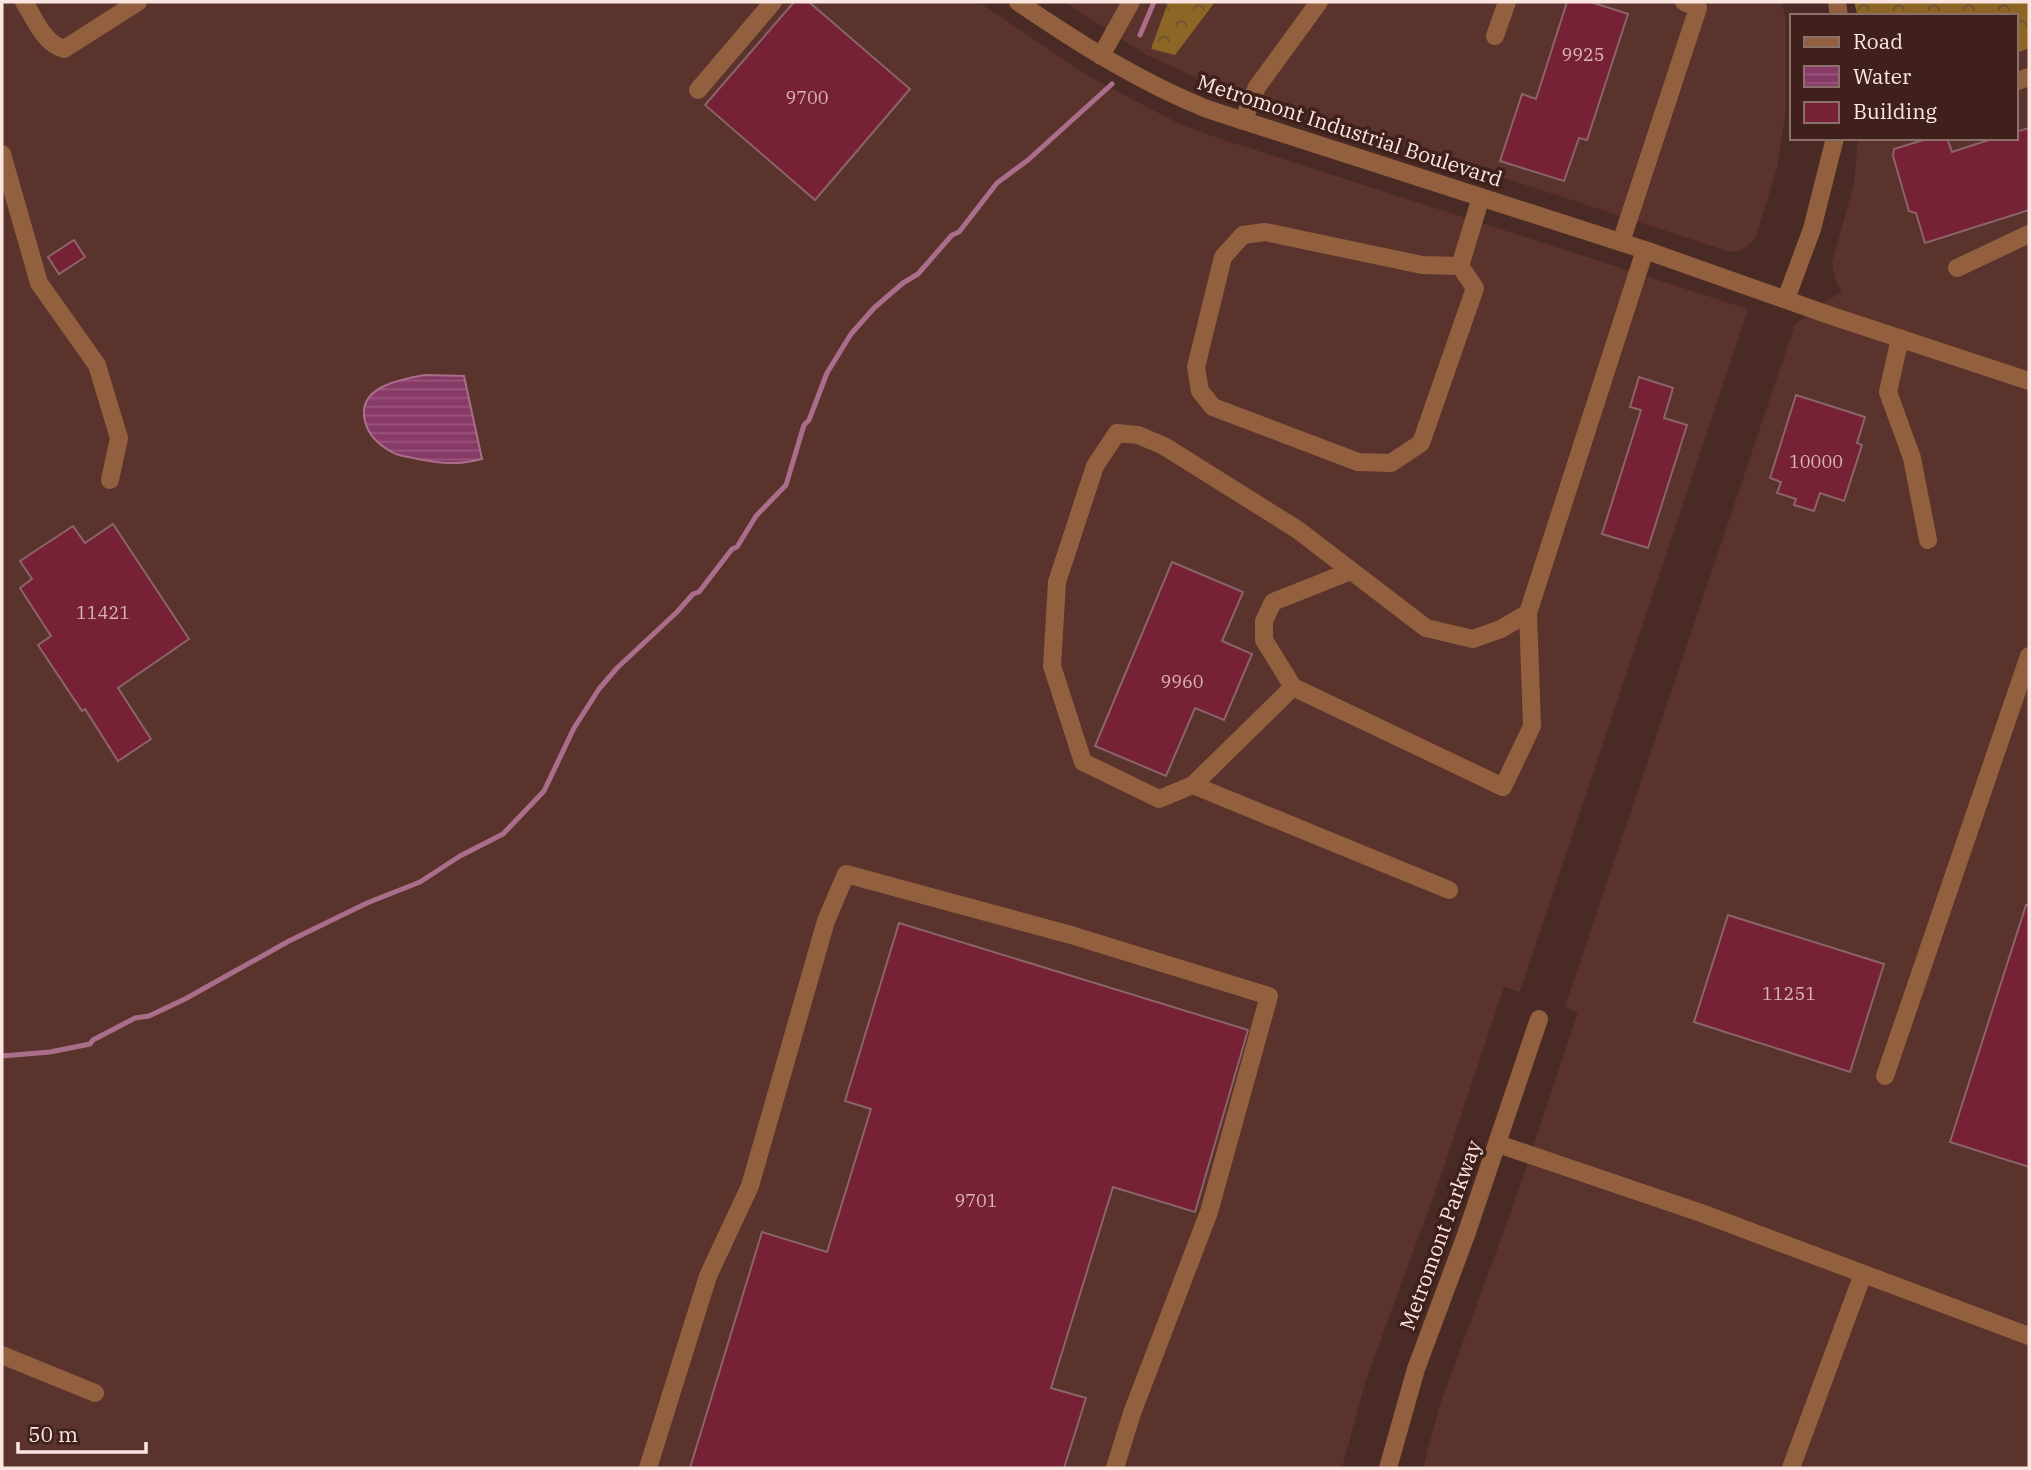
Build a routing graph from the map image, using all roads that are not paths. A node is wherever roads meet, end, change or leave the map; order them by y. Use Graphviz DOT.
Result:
graph roads {
  1 [pos="24,2"];
  2 [pos="138,2"];
  3 [pos="773,2"];
  4 [pos="1018,2"];
  5 [pos="1131,2"];
  6 [pos="1319,2"];
  7 [pos="1507,2"];
  8 [pos="1684,2"];
  9 [pos="1495,36"];
  10 [pos="1101,56"];
  11 [pos="698,90"];
  12 [pos="1243,121"];
  13 [pos="1835,140"];
  14 [pos="2,154"];
  15 [pos="1481,197"];
  16 [pos="2029,234"];
  17 [pos="1621,242"];
  18 [pos="1645,250"];
  19 [pos="1460,266"];
  20 [pos="1957,268"];
  21 [pos="1786,299"];
  22 [pos="1900,338"];
  23 [pos="2029,380"];
  24 [pos="110,480"];
  25 [pos="1928,540"];
  26 [pos="1351,571"];
  27 [pos="1528,613"];
  28 [pos="2029,656"];
  29 [pos="1293,687"];
  30 [pos="1193,785"];
  31 [pos="1449,890"];
  32 [pos="1539,1019"];
  33 [pos="1885,1076"];
  34 [pos="1498,1144"];
  35 [pos="1863,1274"];
  36 [pos="2029,1336"];
  37 [pos="2,1355"];
  38 [pos="95,1393"];
  39 [pos="648,1468"];
  40 [pos="1115,1468"];
  41 [pos="1388,1468"];
  42 [pos="1791,1468"];
  1 -- 2 [label="street"];
  3 -- 11 [label="street"];
  4 -- 10 [label="street, Metromont Industrial Boulevard"];
  5 -- 10 [label="street"];
  6 -- 12 [label="street"];
  7 -- 9 [label="street"];
  8 -- 17 [label="street"];
  10 -- 12 [label="street, Metromont Industrial Boulevard"];
  12 -- 15 [label="street, Metromont Industrial Boulevard"];
  13 -- 21 [label="street"];
  14 -- 24 [label="street"];
  15 -- 17 [label="street, Metromont Industrial Boulevard"];
  15 -- 19 [label="street"];
  16 -- 20 [label="street"];
  17 -- 18 [label="street, Metromont Industrial Boulevard"];
  18 -- 21 [label="street, Metromont Industrial Boulevard"];
  18 -- 27 [label="street"];
  19 -- 19 [label="street"];
  21 -- 22 [label="street, Metromont Industrial Boulevard"];
  22 -- 23 [label="street, Metromont Industrial Boulevard"];
  22 -- 25 [label="street"];
  26 -- 27 [label="street"];
  26 -- 29 [label="street"];
  26 -- 30 [label="street"];
  27 -- 29 [label="street"];
  28 -- 33 [label="street"];
  29 -- 30 [label="street"];
  30 -- 31 [label="street"];
  32 -- 34 [label="street, Metromont Parkway"];
  34 -- 35 [label="street"];
  34 -- 41 [label="street, Metromont Parkway"];
  35 -- 36 [label="street"];
  35 -- 42 [label="street"];
  37 -- 38 [label="street"];
  39 -- 40 [label="street"];
}
